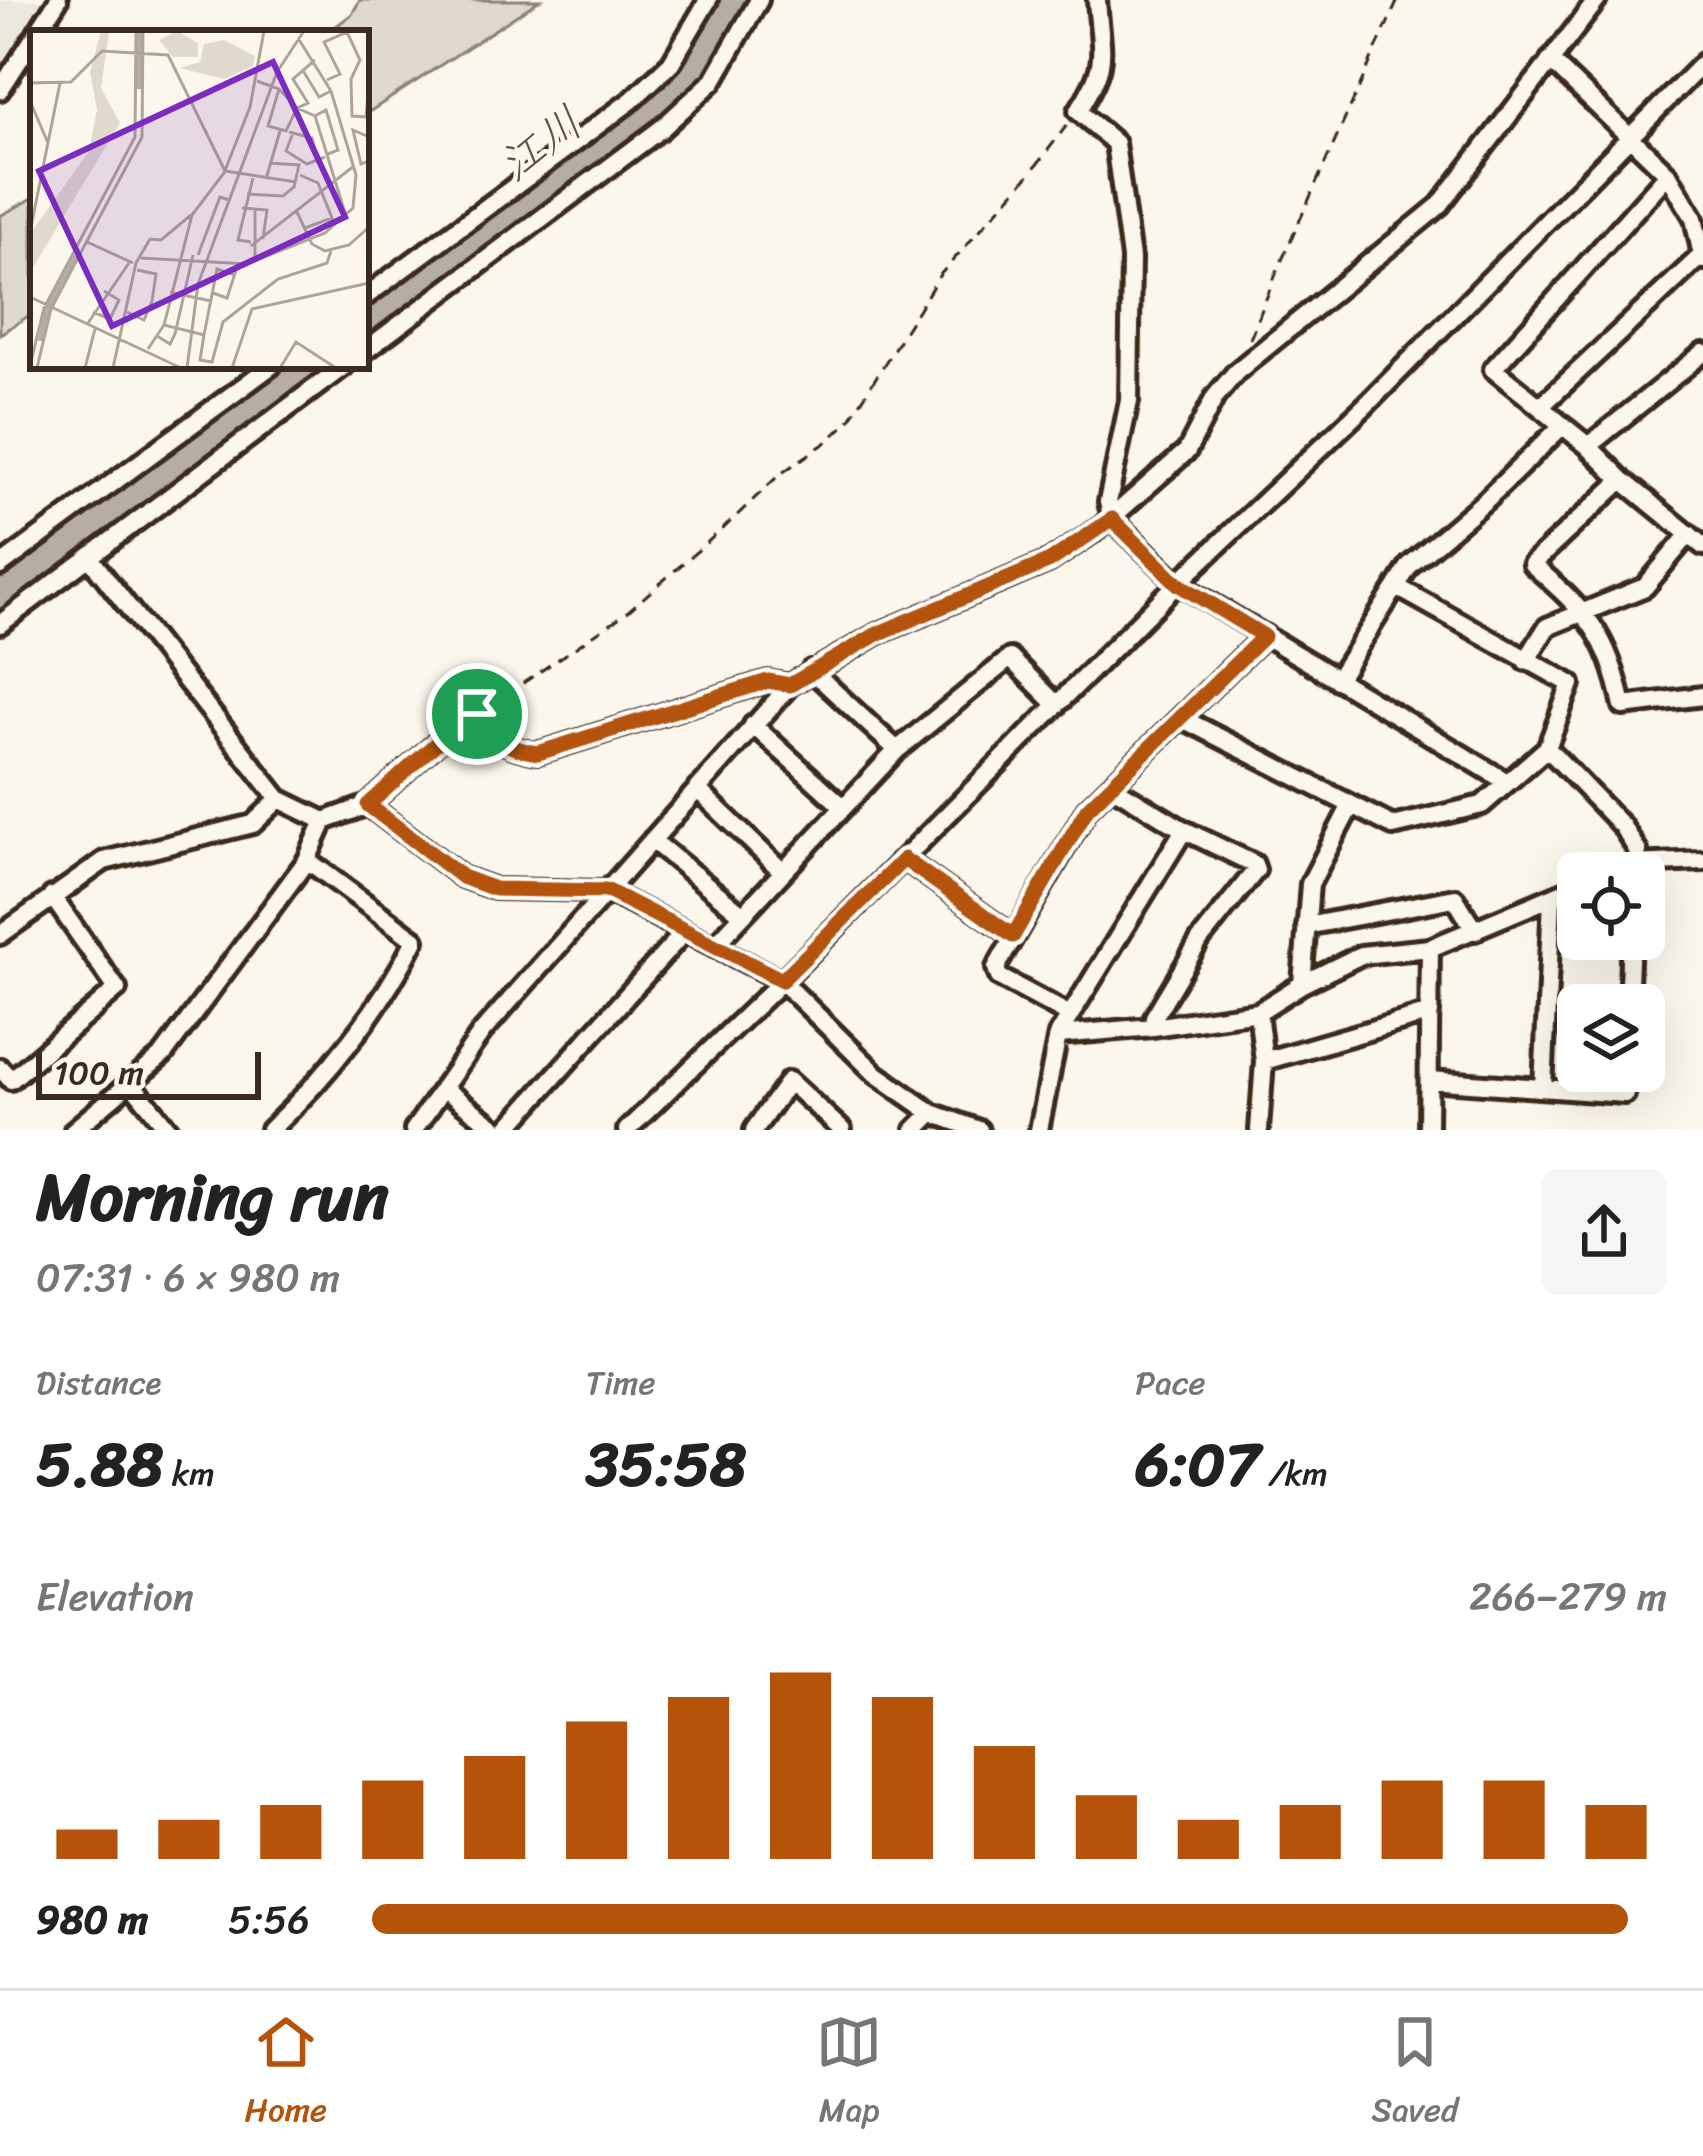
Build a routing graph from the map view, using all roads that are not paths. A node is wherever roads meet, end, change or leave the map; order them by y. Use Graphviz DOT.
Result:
graph roads {
  1 [pos="58,0"];
  2 [pos="708,0"];
  3 [pos="759,0"];
  4 [pos="1097,0"];
  5 [pos="1597,0"];
  6 [pos="39,30"];
  7 [pos="30,44"];
  8 [pos="1550,60"];
  9 [pos="1703,63"];
  10 [pos="0,89"];
  11 [pos="1630,136"];
  12 [pos="1667,174"];
  13 [pos="1702,258"];
  14 [pos="369,294"];
  15 [pos="369,348"];
  16 [pos="1703,352"];
  17 [pos="267,369"];
  18 [pos="340,369"];
  19 [pos="1540,407"];
  20 [pos="1563,425"];
  21 [pos="1588,446"];
  22 [pos="1622,480"];
  23 [pos="1112,519"];
  24 [pos="1696,540"];
  25 [pos="89,557"];
  26 [pos="0,566"];
  27 [pos="1178,584"];
  28 [pos="1397,587"];
  29 [pos="1587,613"];
  30 [pos="0,624"];
  31 [pos="1264,636"];
  32 [pos="1526,661"];
  33 [pos="811,670"];
  34 [pos="1337,680"];
  35 [pos="790,685"];
  36 [pos="1703,694"];
  37 [pos="1057,704"];
  38 [pos="1181,718"];
  39 [pos="753,725"];
  40 [pos="1546,748"];
  41 [pos="897,749"];
  42 [pos="1507,782"];
  43 [pos="1113,787"];
  44 [pos="697,789"];
  45 [pos="278,799"];
  46 [pos="368,805"];
  47 [pos="1351,805"];
  48 [pos="843,807"];
  49 [pos="324,821"];
  50 [pos="1184,830"];
  51 [pos="652,840"];
  52 [pos="1637,852"];
  53 [pos="904,859"];
  54 [pos="308,860"];
  55 [pos="1703,861"];
  56 [pos="1665,865"];
  57 [pos="783,872"];
  58 [pos="608,891"];
  59 [pos="52,896"];
  60 [pos="1557,897"];
  61 [pos="1552,900"];
  62 [pos="742,915"];
  63 [pos="1306,926"];
  64 [pos="685,931"];
  65 [pos="1475,931"];
  66 [pos="0,935"];
  67 [pos="1013,936"];
  68 [pos="714,946"];
  69 [pos="1430,948"];
  70 [pos="782,980"];
  71 [pos="1302,983"];
  72 [pos="1258,1012"];
  73 [pos="1430,1013"];
  74 [pos="1069,1014"];
  75 [pos="1153,1027"];
  76 [pos="1058,1035"];
  77 [pos="1264,1060"];
  78 [pos="0,1068"];
  79 [pos="1429,1080"];
  80 [pos="131,1083"];
  81 [pos="442,1088"];
  82 [pos="1544,1088"];
  83 [pos="1557,1089"];
  84 [pos="932,1113"];
  85 [pos="74,1130"];
  86 [pos="170,1130"];
  87 [pos="270,1130"];
  88 [pos="414,1130"];
  89 [pos="502,1130"];
  90 [pos="627,1130"];
  91 [pos="754,1130"];
  92 [pos="842,1130"];
  93 [pos="915,1130"];
  94 [pos="979,1130"];
  95 [pos="1040,1130"];
  96 [pos="1259,1130"];
  97 [pos="1428,1130"];
  1 -- 6 [label="street"];
  2 -- 14 [label="street"];
  3 -- 15 [label="street"];
  4 -- 23 [label="street"];
  5 -- 8 [label="street"];
  7 -- 10 [label="street"];
  8 -- 11 [label="street"];
  8 -- 23 [label="street"];
  9 -- 11 [label="street"];
  11 -- 12 [label="street"];
  11 -- 27 [label="street"];
  12 -- 13 [label="street"];
  12 -- 19 [label="street"];
  13 -- 19 [label="street"];
  16 -- 21 [label="street"];
  17 -- 26 [label="street"];
  18 -- 25 [label="street"];
  19 -- 20 [label="street"];
  20 -- 21 [label="street"];
  20 -- 28 [label="street"];
  21 -- 22 [label="street"];
  22 -- 24 [label="street"];
  22 -- 29 [label="street"];
  23 -- 27 [label="street"];
  23 -- 33 [label="street"];
  24 -- 29 [label="street"];
  25 -- 30 [label="street"];
  25 -- 45 [label="street"];
  27 -- 31 [label="street"];
  27 -- 37 [label="street"];
  28 -- 32 [label="street"];
  28 -- 34 [label="street"];
  29 -- 32 [label="street"];
  29 -- 36 [label="street"];
  31 -- 34 [label="street"];
  31 -- 38 [label="street"];
  32 -- 40 [label="street"];
  33 -- 35 [label="street"];
  33 -- 41 [label="street"];
  34 -- 42 [label="street"];
  35 -- 39 [label="street"];
  35 -- 46 [label="street"];
  37 -- 41 [label="street"];
  37 -- 53 [label="street"];
  38 -- 43 [label="street"];
  38 -- 47 [label="street"];
  39 -- 44 [label="street"];
  39 -- 48 [label="street"];
  40 -- 42 [label="street"];
  40 -- 52 [label="street"];
  41 -- 48 [label="street"];
  42 -- 47 [label="street"];
  43 -- 50 [label="street"];
  43 -- 67 [label="street"];
  44 -- 51 [label="street"];
  44 -- 57 [label="street"];
  45 -- 49 [label="street"];
  45 -- 59 [label="street"];
  46 -- 49 [label="street"];
  46 -- 58 [label="street"];
  47 -- 63 [label="street"];
  48 -- 57 [label="street"];
  49 -- 54 [label="street"];
  50 -- 74 [label="street"];
  50 -- 75 [label="street"];
  51 -- 58 [label="street"];
  51 -- 62 [label="street"];
  53 -- 67 [label="street"];
  53 -- 70 [label="street"];
  54 -- 80 [label="street"];
  54 -- 87 [label="street"];
  55 -- 56 [label="street"];
  57 -- 62 [label="street"];
  58 -- 64 [label="street"];
  58 -- 81 [label="street"];
  59 -- 66 [label="street"];
  59 -- 78 [label="street"];
  60 -- 61 [label="street"];
  61 -- 65 [label="street"];
  61 -- 82 [label="street"];
  62 -- 68 [label="street"];
  63 -- 65 [label="street"];
  63 -- 71 [label="street"];
  64 -- 68 [label="street"];
  64 -- 89 [label="street"];
  65 -- 69 [label="street"];
  67 -- 74 [label="street"];
  68 -- 70 [label="street"];
  69 -- 71 [label="street"];
  69 -- 73 [label="street"];
  70 -- 84 [label="street"];
  70 -- 90 [label="street"];
  71 -- 72 [label="street"];
  72 -- 75 [label="street"];
  72 -- 77 [label="street"];
  73 -- 77 [label="street"];
  73 -- 79 [label="street"];
  74 -- 76 [label="street"];
  75 -- 76 [label="street"];
  76 -- 95 [label="street"];
  77 -- 96 [label="street"];
  79 -- 82 [label="street"];
  79 -- 97 [label="street"];
  80 -- 85 [label="street"];
  80 -- 86 [label="street"];
  81 -- 88 [label="street"];
  81 -- 89 [label="street"];
  82 -- 83 [label="street"];
  84 -- 93 [label="street"];
  84 -- 94 [label="street"];
  91 -- 92 [label="street"];
}
